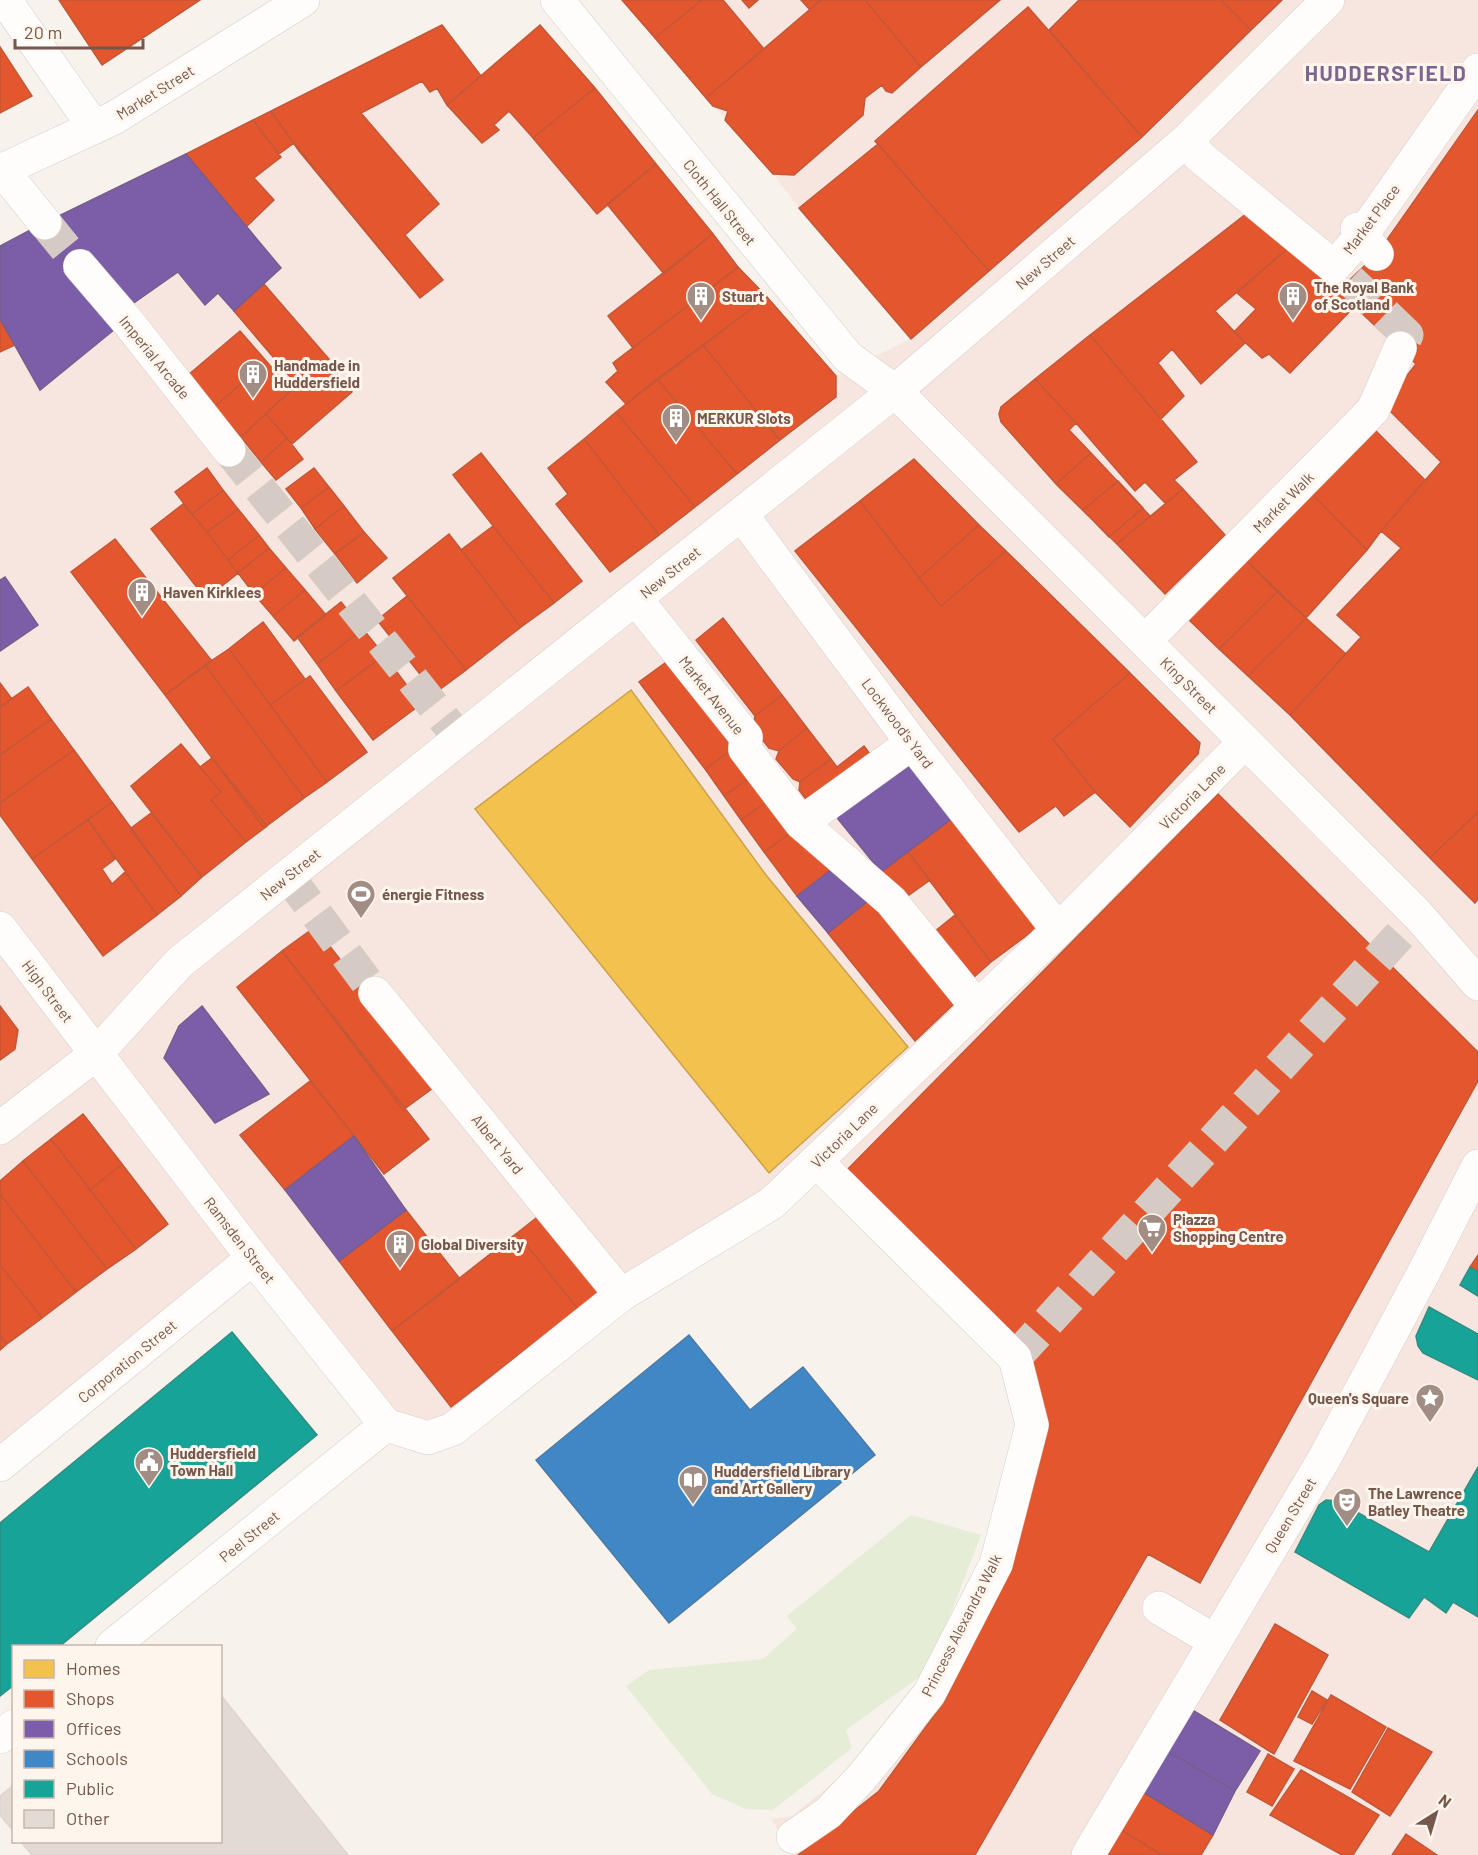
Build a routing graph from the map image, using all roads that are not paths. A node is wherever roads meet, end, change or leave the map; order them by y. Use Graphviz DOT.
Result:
graph roads {
  1 [pos="5,0"];
  2 [pos="303,0"];
  3 [pos="557,0"];
  4 [pos="1328,0"];
  5 [pos="1478,70"];
  6 [pos="94,128"];
  7 [pos="1188,139"];
  8 [pos="1,171"];
  9 [pos="45,223"];
  10 [pos="80,266"];
  11 [pos="1400,348"];
  12 [pos="896,391"];
  13 [pos="229,450"];
  14 [pos="741,514"];
  15 [pos="636,599"];
  16 [pos="1145,641"];
  17 [pos="1245,742"];
  18 [pos="912,743"];
  19 [pos="801,823"];
  20 [pos="0,928"];
  21 [pos="1058,930"];
  22 [pos="1478,984"];
  23 [pos="375,993"];
  24 [pos="977,1007"];
  25 [pos="96,1054"];
  26 [pos="0,1128"];
  27 [pos="817,1162"];
  28 [pos="1478,1166"];
  29 [pos="253,1258"];
  30 [pos="621,1295"];
  31 [pos="386,1425"];
  32 [pos="0,1465"];
  33 [pos="1159,1608"];
  34 [pos="1215,1641"];
  35 [pos="114,1645"];
  36 [pos="12,1728"];
  37 [pos="0,1737"];
  38 [pos="793,1837"];
  39 [pos="1088,1855"];
  1 -- 6 [label="street"];
  2 -- 6 [label="street, Market Street"];
  3 -- 12 [label="street, Cloth Hall Street"];
  4 -- 7 [label="street, New Street"];
  5 -- 7 [label="street, Market Place"];
  6 -- 8 [label="street, Market Street"];
  7 -- 12 [label="street, New Street"];
  8 -- 9 [label="street"];
  10 -- 13 [label="street, Imperial Arcade"];
  11 -- 16 [label="street, Market Walk"];
  12 -- 14 [label="street, New Street"];
  12 -- 16 [label="street, King Street"];
  14 -- 15 [label="street, New Street"];
  14 -- 18 [label="street, Lockwood's Yard"];
  15 -- 19 [label="street, Market Avenue"];
  15 -- 25 [label="street, New Street"];
  16 -- 17 [label="street, King Street"];
  17 -- 21 [label="street, Victoria Lane"];
  17 -- 22 [label="street, King Street"];
  18 -- 19 [label="street"];
  18 -- 21 [label="street, Lockwood's Yard"];
  19 -- 24 [label="street, Market Avenue"];
  20 -- 25 [label="street, High Street"];
  21 -- 24 [label="street, Victoria Lane"];
  23 -- 30 [label="street, Albert Yard"];
  24 -- 27 [label="street, Victoria Lane"];
  25 -- 26 [label="street, New Street"];
  25 -- 29 [label="street, Ramsden Street"];
  27 -- 30 [label="street, Victoria Lane"];
  27 -- 38 [label="street, Princess Alexandra Walk"];
  28 -- 34 [label="street, Queen Street"];
  29 -- 31 [label="street, Ramsden Street"];
  29 -- 32 [label="street, Corporation Street"];
  30 -- 31 [label="street, Victoria Lane"];
  31 -- 35 [label="street, Peel Street"];
  33 -- 34 [label="street"];
  34 -- 39 [label="street, Queen Street"];
  36 -- 37 [label="street"];
}
